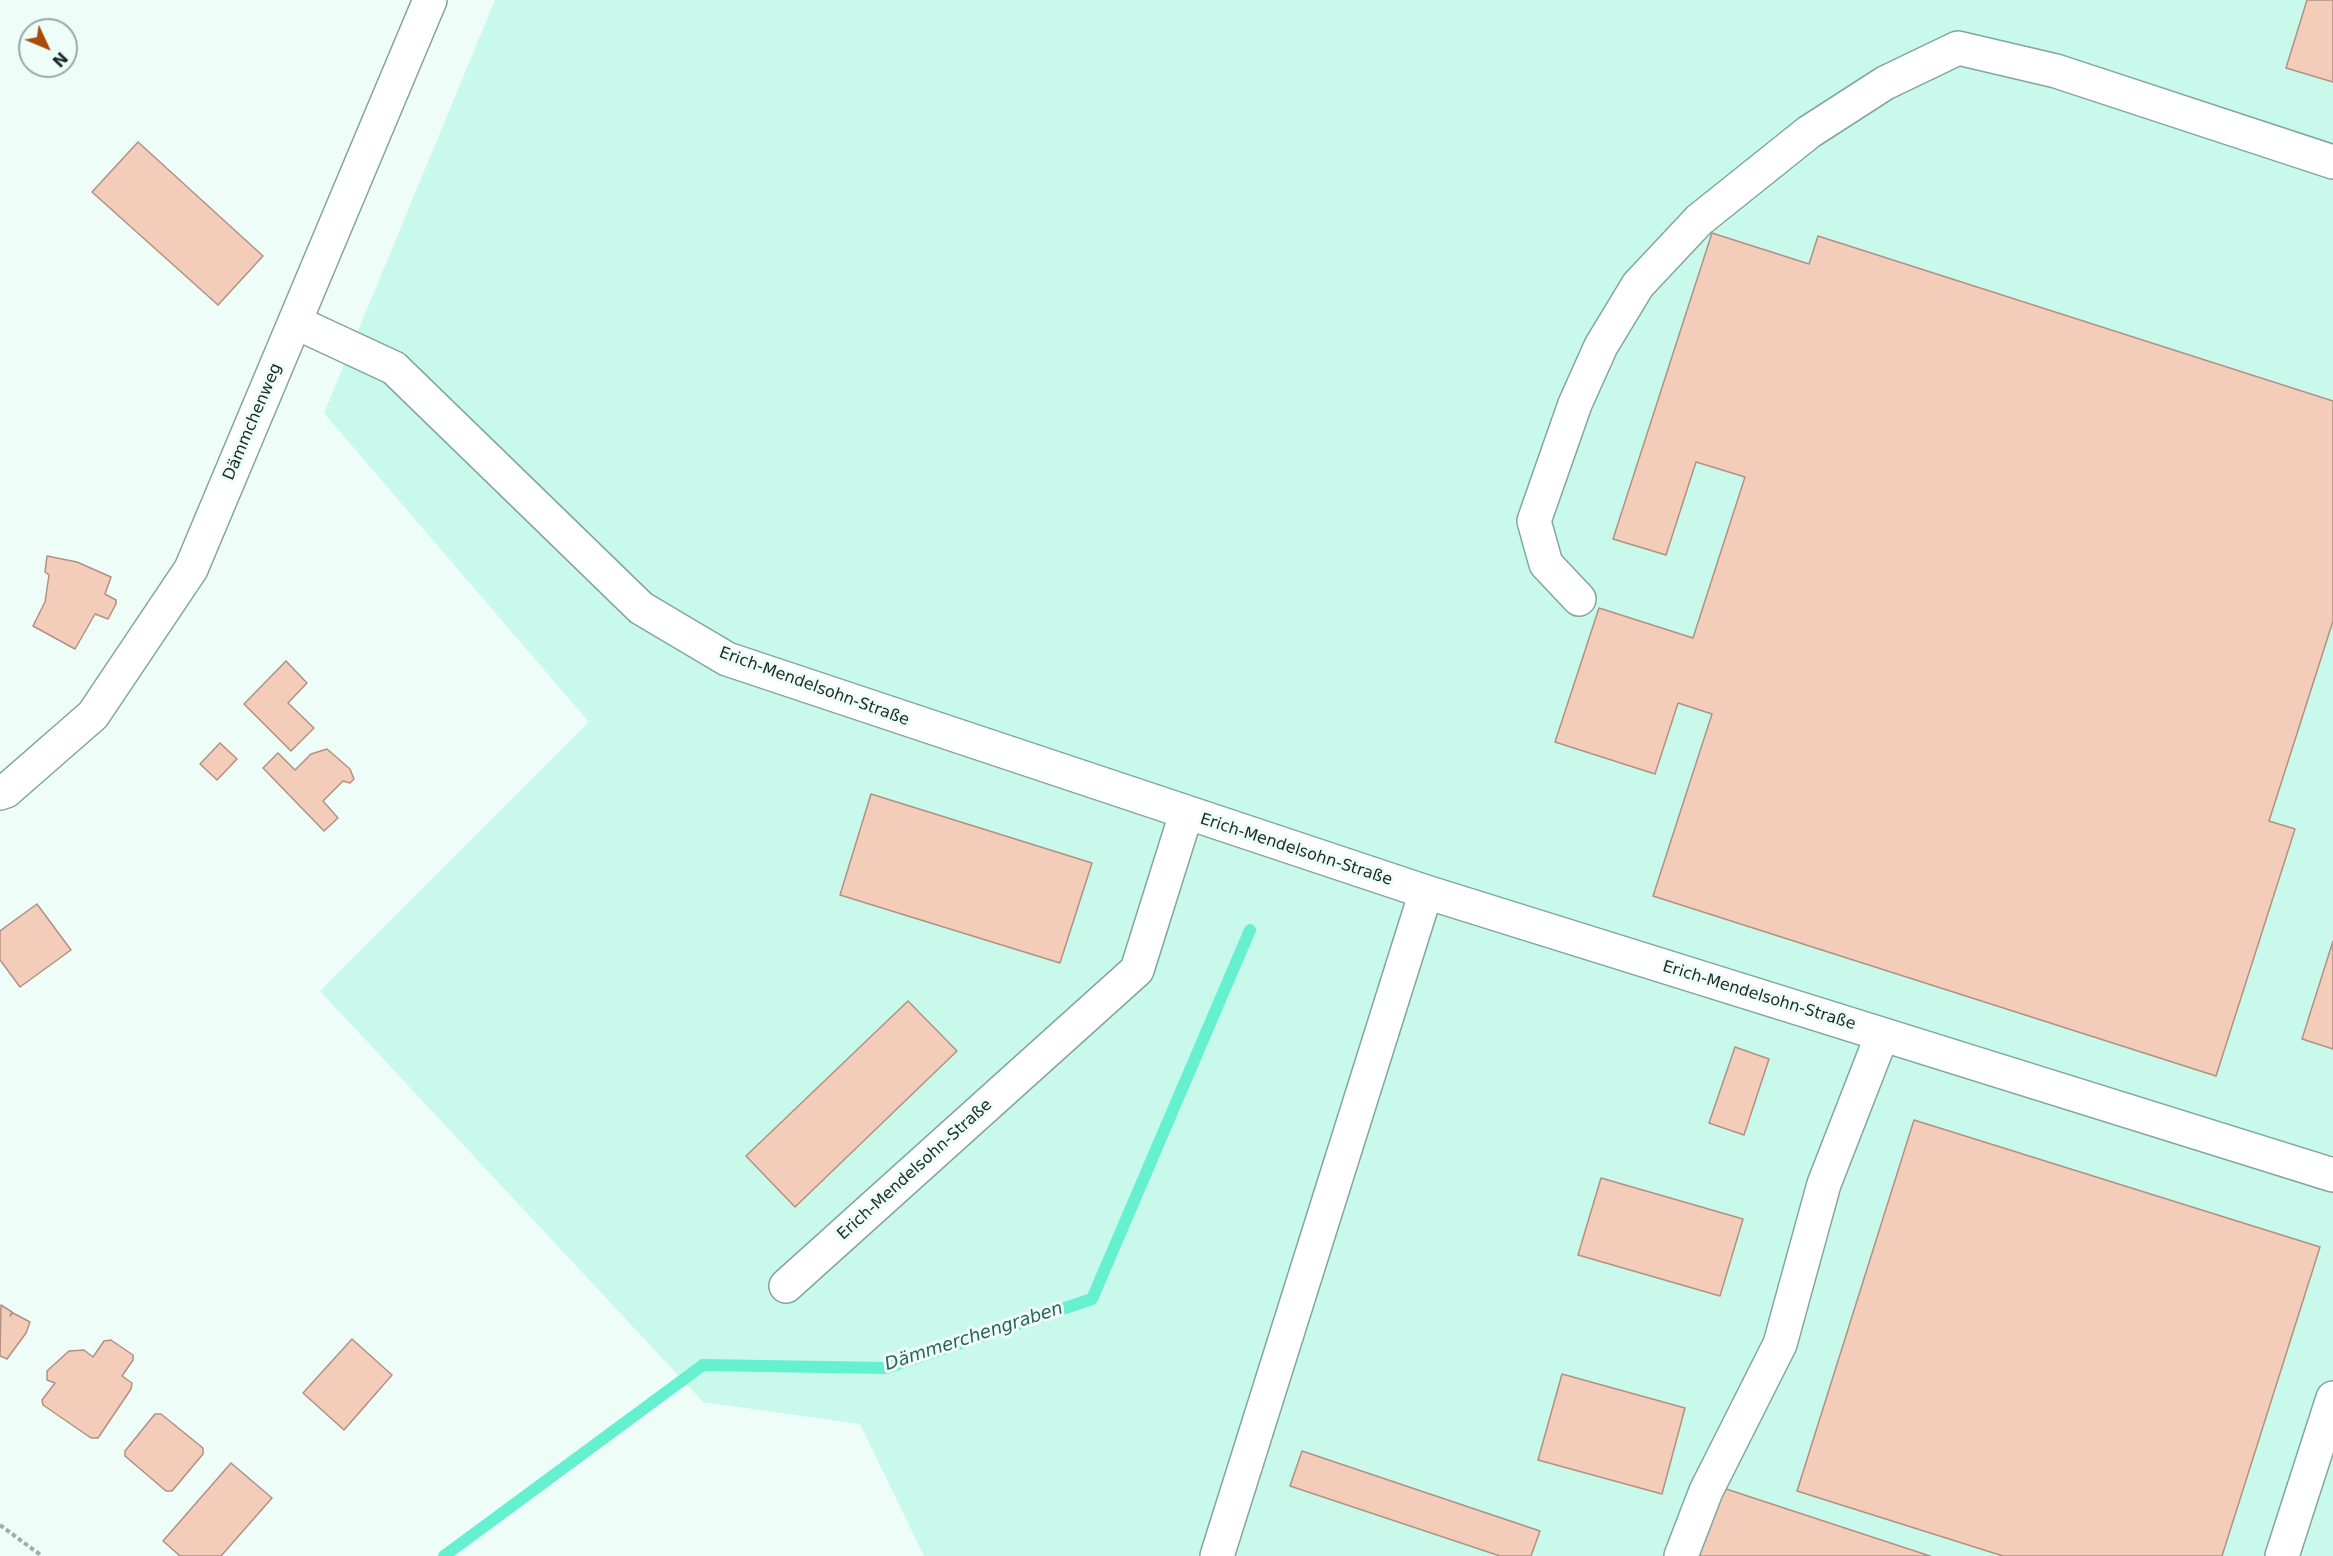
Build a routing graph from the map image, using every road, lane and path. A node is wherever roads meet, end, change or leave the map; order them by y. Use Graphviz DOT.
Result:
graph roads {
  1 [pos="430,0"];
  2 [pos="2333,162"];
  3 [pos="295,322"];
  4 [pos="1579,599"];
  5 [pos="0,794"];
  6 [pos="1186,814"];
  7 [pos="1426,892"];
  8 [pos="1882,1035"];
  9 [pos="2333,1175"];
  10 [pos="786,1287"];
  11 [pos="2333,1398"];
  12 [pos="0,1525"];
  13 [pos="42,1556"];
  14 [pos="1217,1556"];
  15 [pos="1681,1556"];
  16 [pos="2282,1556"];
  1 -- 3 [label="street, Dämmchenweg"];
  2 -- 4 [label="street"];
  3 -- 5 [label="street, Dämmchenweg"];
  3 -- 6 [label="street, Erich-Mendelsohn-Straße"];
  6 -- 7 [label="street, Erich-Mendelsohn-Straße"];
  6 -- 10 [label="street, Erich-Mendelsohn-Straße"];
  7 -- 8 [label="street, Erich-Mendelsohn-Straße"];
  7 -- 14 [label="street"];
  8 -- 9 [label="street, Erich-Mendelsohn-Straße"];
  8 -- 15 [label="street"];
  11 -- 16 [label="street"];
  12 -- 13 [label="path"];
}
